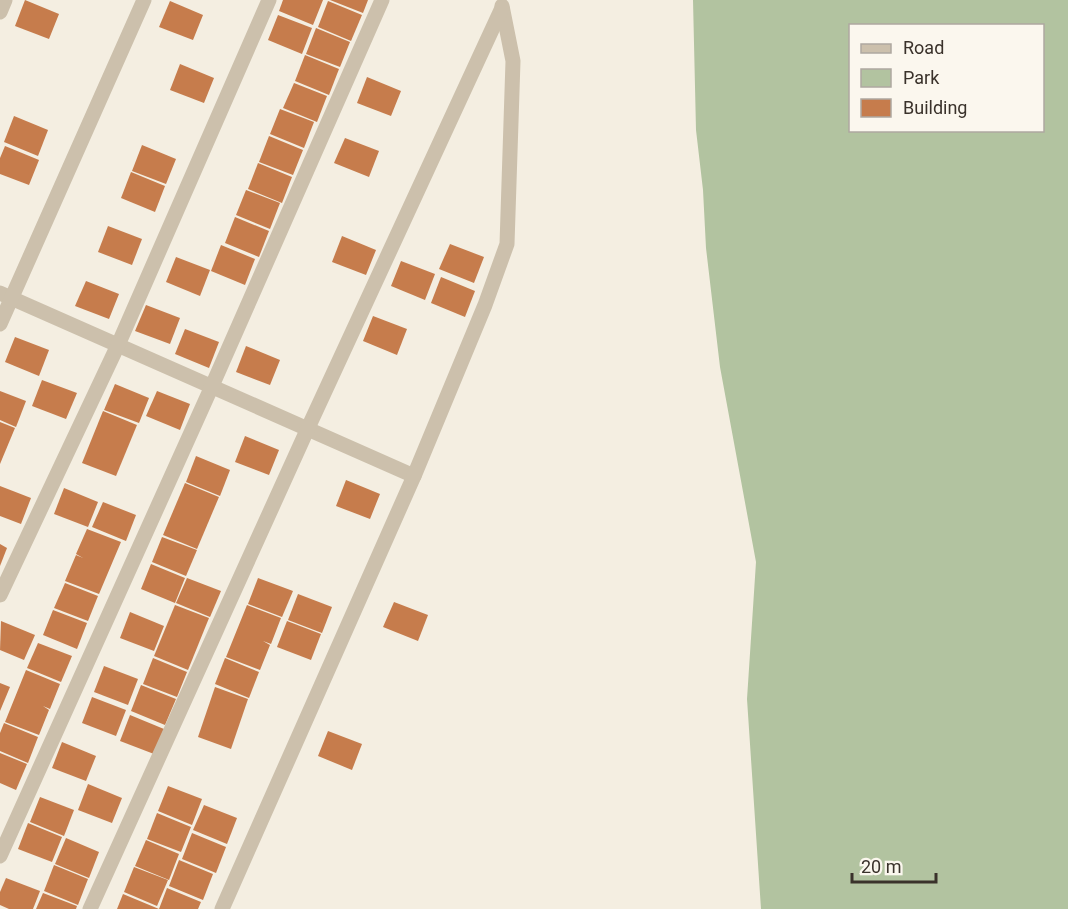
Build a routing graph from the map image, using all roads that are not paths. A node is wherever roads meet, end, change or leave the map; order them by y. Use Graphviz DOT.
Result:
graph roads {
  1 [pos="5,0"];
  2 [pos="144,0"];
  3 [pos="269,0"];
  4 [pos="382,0"];
  5 [pos="502,4"];
  6 [pos="0,12"];
  7 [pos="6,295"];
  8 [pos="0,324"];
  9 [pos="118,345"];
  10 [pos="212,386"];
  11 [pos="308,429"];
  12 [pos="414,476"];
  13 [pos="0,595"];
  14 [pos="0,856"];
  15 [pos="90,909"];
  16 [pos="222,909"];
  1 -- 6 [label="street"];
  2 -- 7 [label="street"];
  3 -- 9 [label="street"];
  4 -- 10 [label="street"];
  5 -- 11 [label="street"];
  5 -- 12 [label="street"];
  7 -- 8 [label="street"];
  7 -- 9 [label="street"];
  9 -- 10 [label="street"];
  9 -- 13 [label="street"];
  10 -- 11 [label="street"];
  10 -- 14 [label="street"];
  11 -- 12 [label="street"];
  11 -- 15 [label="street"];
  12 -- 16 [label="street"];
}
